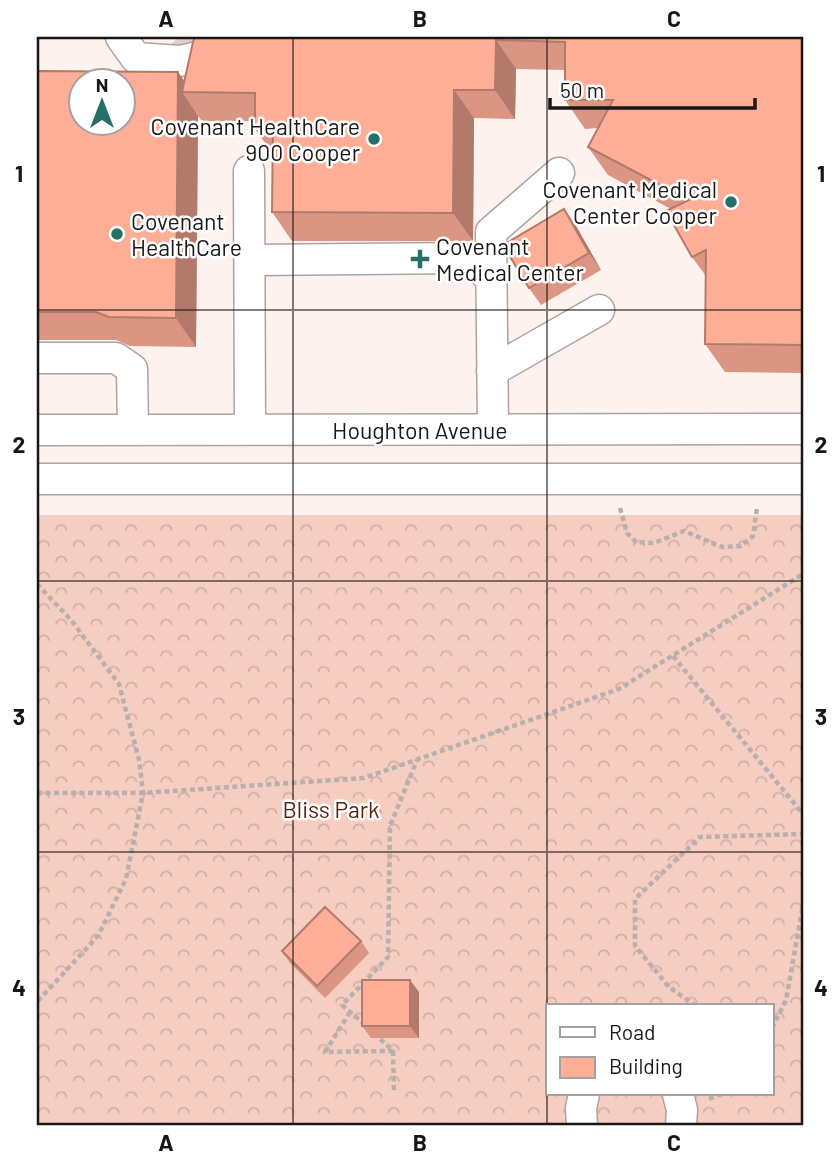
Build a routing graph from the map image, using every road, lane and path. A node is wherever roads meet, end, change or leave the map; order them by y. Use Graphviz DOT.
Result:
graph roads {
  1 [pos="121,37"];
  2 [pos="197,57"];
  3 [pos="249,171"];
  4 [pos="559,173"];
  5 [pos="250,260"];
  6 [pos="492,279"];
  7 [pos="599,310"];
  8 [pos="37,359"];
  9 [pos="492,372"];
  10 [pos="493,429"];
  11 [pos="803,429"];
  12 [pos="37,430"];
  13 [pos="133,430"];
  14 [pos="250,430"];
  15 [pos="37,479"];
  16 [pos="803,479"];
  17 [pos="620,508"];
  18 [pos="757,508"];
  19 [pos="803,574"];
  20 [pos="37,584"];
  21 [pos="673,656"];
  22 [pos="418,759"];
  23 [pos="37,793"];
  24 [pos="143,793"];
  25 [pos="803,814"];
  26 [pos="803,834"];
  27 [pos="803,905"];
  28 [pos="37,1002"];
  29 [pos="693,1004"];
  30 [pos="350,1012"];
  31 [pos="774,1024"];
  32 [pos="368,1027"];
  33 [pos="376,1035"];
  34 [pos="393,1051"];
  35 [pos="394,1093"];
  36 [pos="583,1096"];
  37 [pos="678,1096"];
  38 [pos="582,1125"];
  39 [pos="681,1125"];
  1 -- 2 [label="street"];
  3 -- 5 [label="street"];
  4 -- 6 [label="street"];
  5 -- 6 [label="street"];
  5 -- 14 [label="street"];
  6 -- 9 [label="street"];
  7 -- 9 [label="street"];
  8 -- 13 [label="street"];
  9 -- 10 [label="street"];
  10 -- 11 [label="street, Houghton Avenue"];
  10 -- 14 [label="street, Houghton Avenue"];
  12 -- 13 [label="street, Houghton Avenue"];
  13 -- 14 [label="street, Houghton Avenue"];
  15 -- 16 [label="street"];
  17 -- 18 [label="path"];
  19 -- 21 [label="path"];
  20 -- 24 [label="path"];
  21 -- 22 [label="path"];
  21 -- 25 [label="path"];
  22 -- 24 [label="path"];
  22 -- 30 [label="path"];
  23 -- 24 [label="path"];
  24 -- 28 [label="path"];
  26 -- 29 [label="path"];
  27 -- 31 [label="path"];
  30 -- 32 [label="path"];
  30 -- 34 [label="path"];
  33 -- 34 [label="path"];
  34 -- 35 [label="path"];
  36 -- 38 [label="street"];
  37 -- 39 [label="street"];
}
